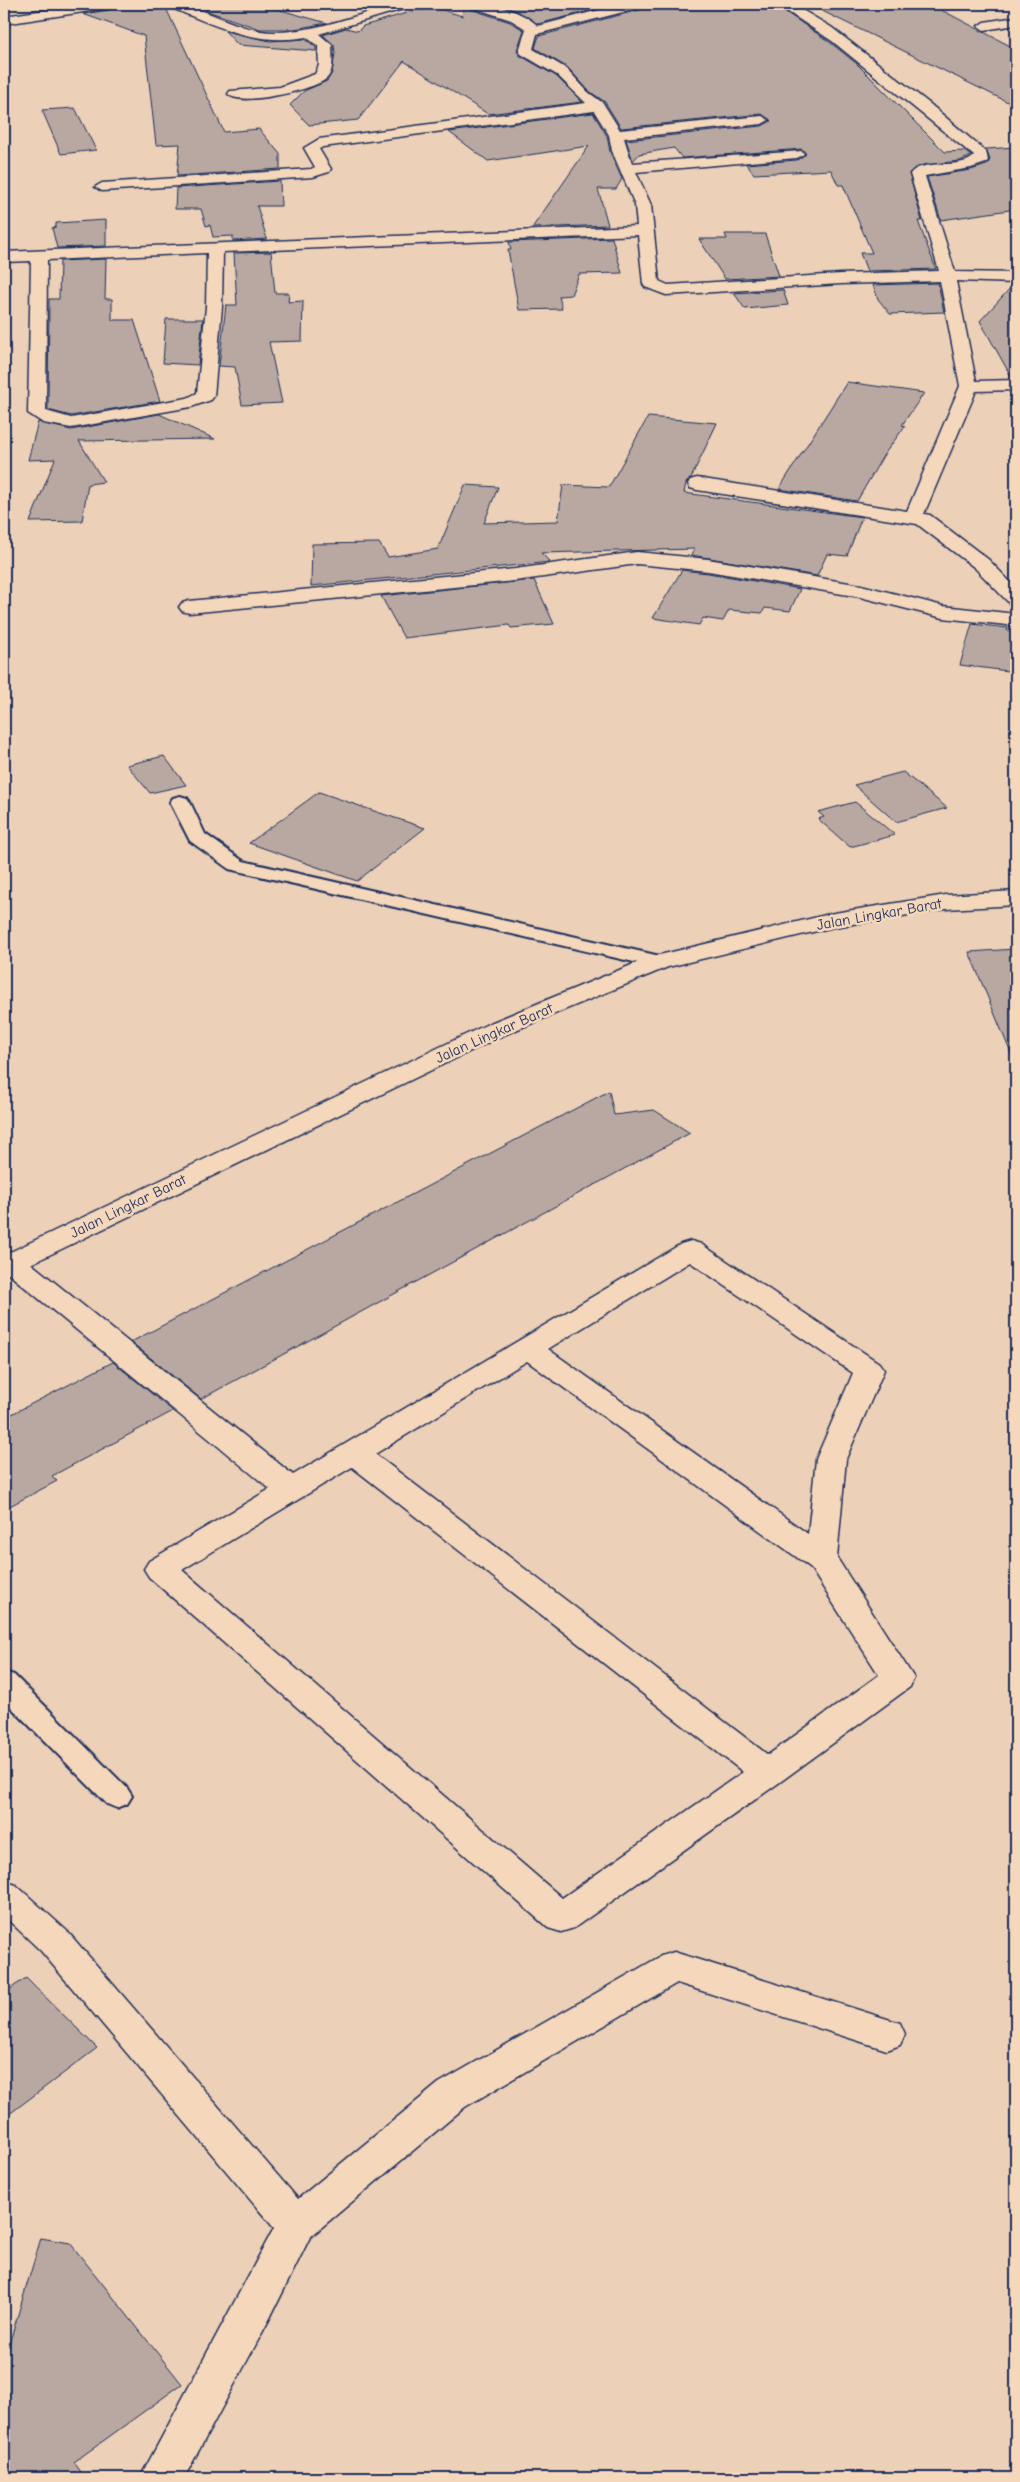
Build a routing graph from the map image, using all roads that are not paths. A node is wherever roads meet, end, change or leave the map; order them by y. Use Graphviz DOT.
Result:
graph roads {
  1 [pos="110,4"];
  2 [pos="174,4"];
  3 [pos="406,4"];
  4 [pos="475,4"];
  5 [pos="639,4"];
  6 [pos="782,4"];
  7 [pos="4,20"];
  8 [pos="1016,22"];
  9 [pos="984,26"];
  10 [pos="533,31"];
  11 [pos="308,32"];
  12 [pos="235,94"];
  13 [pos="598,106"];
  14 [pos="762,120"];
  15 [pos="616,135"];
  16 [pos="797,154"];
  17 [pos="627,168"];
  18 [pos="102,186"];
  19 [pos="645,230"];
  20 [pos="215,248"];
  21 [pos="39,255"];
  22 [pos="4,257"];
  23 [pos="948,274"];
  24 [pos="1016,278"];
  25 [pos="1016,385"];
  26 [pos="970,386"];
  27 [pos="697,484"];
  28 [pos="914,516"];
  29 [pos="1016,600"];
  30 [pos="189,607"];
  31 [pos="1016,620"];
  32 [pos="180,802"];
  33 [pos="1016,898"];
  34 [pos="660,962"];
  35 [pos="8,1264"];
  36 [pos="528,1348"];
  37 [pos="354,1453"];
  38 [pos="292,1490"];
  39 [pos="821,1559"];
  40 [pos="4,1683"];
  41 [pos="768,1773"];
  42 [pos="117,1796"];
  43 [pos="4,1895"];
  44 [pos="887,2034"];
  45 [pos="296,2225"];
  46 [pos="161,2478"];
  1 -- 7 [label="main road"];
  2 -- 11 [label="main road"];
  3 -- 11 [label="main road"];
  4 -- 10 [label="main road"];
  5 -- 10 [label="main road"];
  6 -- 23 [label="main road"];
  8 -- 9 [label="main road"];
  10 -- 13 [label="main road"];
  11 -- 12 [label="main road"];
  13 -- 15 [label="main road"];
  13 -- 18 [label="main road"];
  14 -- 15 [label="main road"];
  15 -- 17 [label="main road"];
  16 -- 17 [label="main road"];
  17 -- 19 [label="main road"];
  19 -- 20 [label="main road"];
  19 -- 23 [label="main road"];
  20 -- 21 [label="main road"];
  20 -- 21 [label="main road"];
  21 -- 22 [label="main road"];
  23 -- 24 [label="main road"];
  23 -- 26 [label="main road"];
  25 -- 26 [label="main road"];
  26 -- 28 [label="main road"];
  27 -- 28 [label="main road"];
  28 -- 29 [label="main road"];
  30 -- 31 [label="main road"];
  32 -- 34 [label="lane"];
  33 -- 34 [label="main road, Jalan Lingkar Barat"];
  34 -- 35 [label="main road, Jalan Lingkar Barat"];
  35 -- 38 [label="main road"];
  36 -- 37 [label="main road"];
  36 -- 39 [label="main road"];
  36 -- 39 [label="main road"];
  37 -- 38 [label="main road"];
  37 -- 41 [label="main road"];
  38 -- 41 [label="main road"];
  39 -- 41 [label="main road"];
  40 -- 42 [label="lane"];
  43 -- 45 [label="main road"];
  44 -- 45 [label="main road"];
  45 -- 46 [label="main road"];
}
